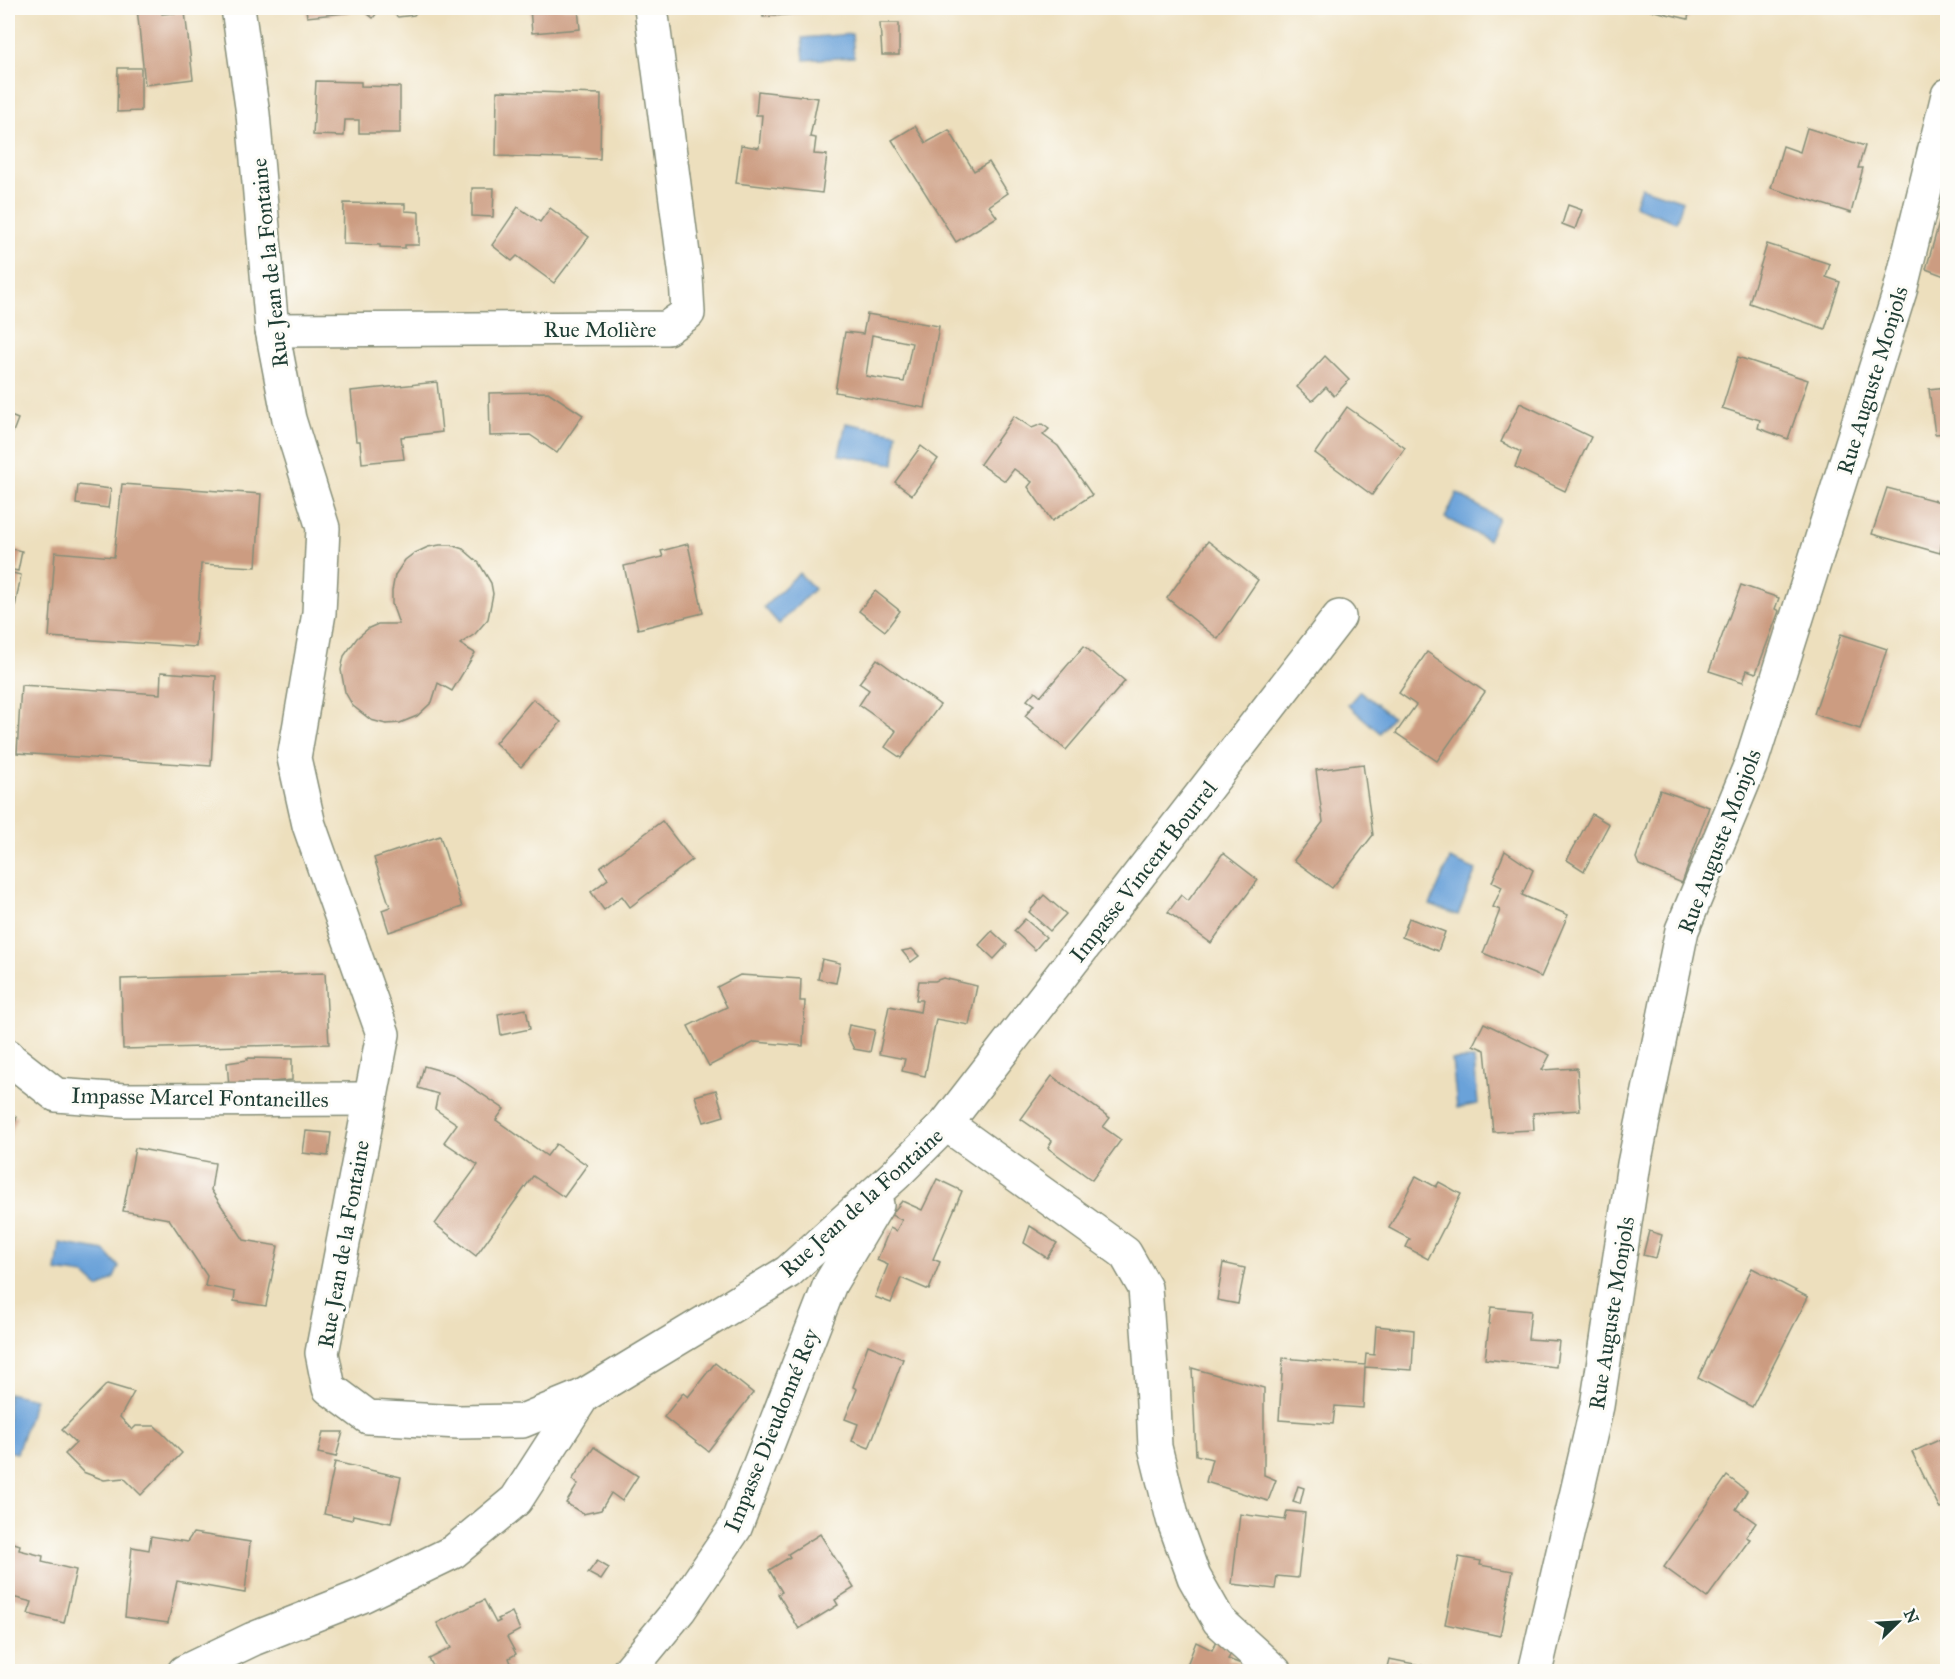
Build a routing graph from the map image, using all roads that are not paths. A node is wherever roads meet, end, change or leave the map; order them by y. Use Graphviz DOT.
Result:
graph roads {
  1 [pos="238,8"];
  2 [pos="651,8"];
  3 [pos="1947,95"];
  4 [pos="272,330"];
  5 [pos="1339,617"];
  6 [pos="8,1056"];
  7 [pos="370,1099"];
  8 [pos="946,1124"];
  9 [pos="895,1175"];
  10 [pos="583,1396"];
  11 [pos="184,1671"];
  12 [pos="628,1671"];
  13 [pos="1275,1671"];
  14 [pos="1535,1671"];
  1 -- 4 [label="street, Rue Jean de la Fontaine"];
  2 -- 4 [label="street, Rue Molière"];
  3 -- 14 [label="street, Rue Auguste Monjols"];
  4 -- 7 [label="street, Rue Jean de la Fontaine"];
  5 -- 8 [label="street, Impasse Vincent Bourrel"];
  6 -- 7 [label="street, Impasse Marcel Fontaneilles"];
  7 -- 10 [label="street, Rue Jean de la Fontaine"];
  8 -- 9 [label="street, Rue Jean de la Fontaine"];
  8 -- 13 [label="street, Rue Jean de la Fontaine"];
  9 -- 10 [label="street, Rue Jean de la Fontaine"];
  9 -- 12 [label="street, Impasse Dieudonné Rey"];
  10 -- 11 [label="street"];
}
